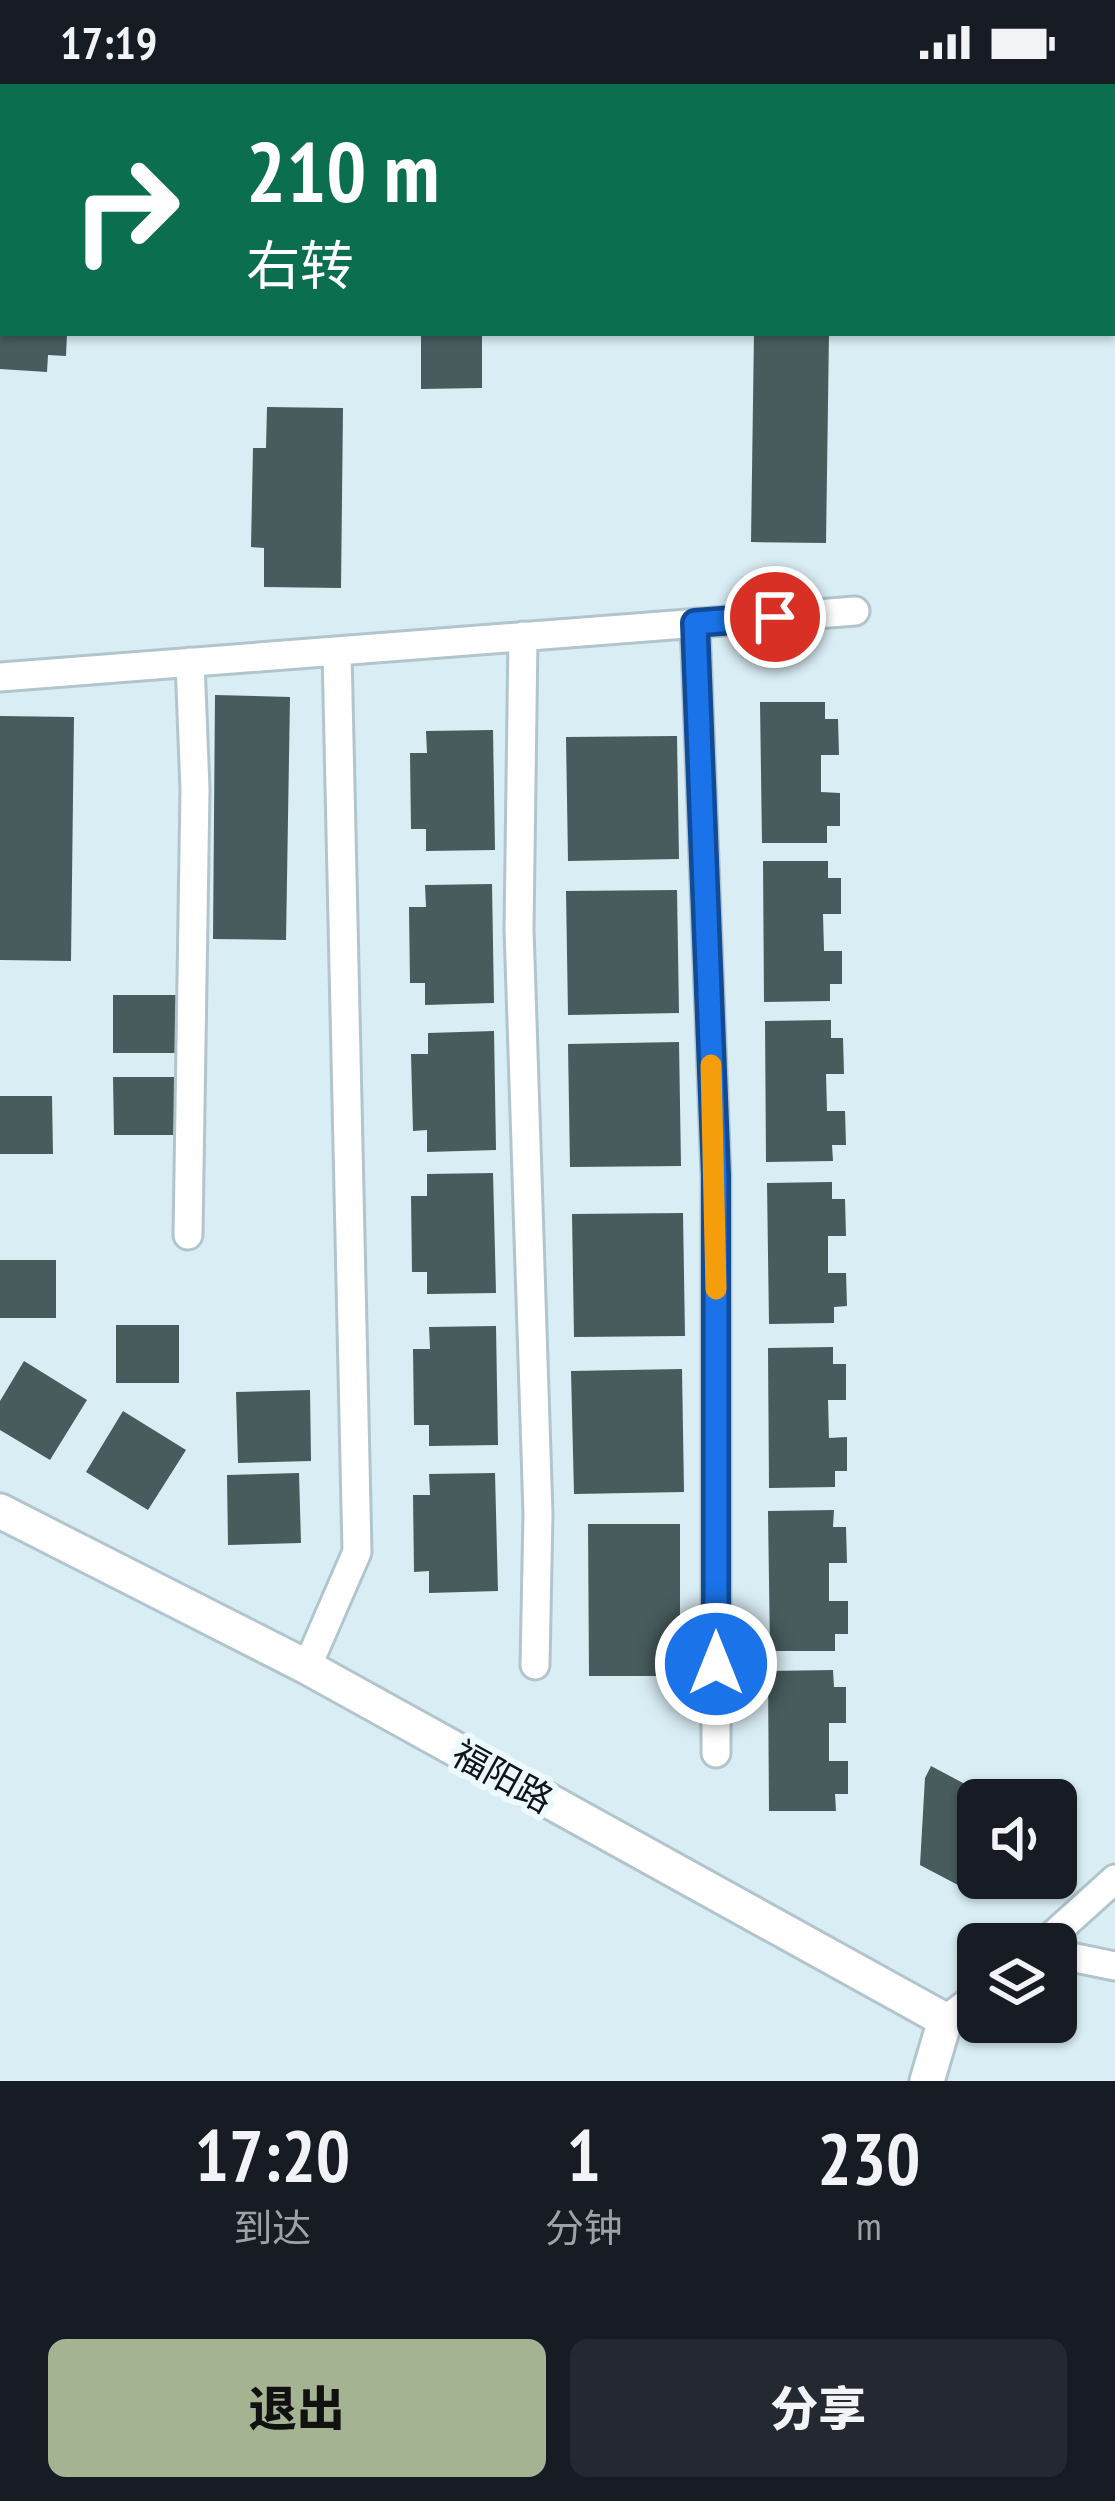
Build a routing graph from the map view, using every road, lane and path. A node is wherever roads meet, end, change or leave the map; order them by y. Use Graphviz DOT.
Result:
graph roads {
  1 [pos="854,611"];
  2 [pos="695,623"];
  3 [pos="523,636"];
  4 [pos="337,651"];
  5 [pos="190,662"];
  6 [pos="0,677"];
  7 [pos="188,1235"];
  8 [pos="0,1511"];
  9 [pos="535,1665"];
  10 [pos="307,1667"];
  11 [pos="716,1753"];
  12 [pos="1115,1879"];
  13 [pos="1066,1923"];
  14 [pos="1077,1958"];
  15 [pos="1115,1966"];
  16 [pos="957,2011"];
  17 [pos="945,2020"];
  18 [pos="927,2081"];
  1 -- 2 [label="street"];
  2 -- 3 [label="street"];
  2 -- 11 [label="street"];
  3 -- 4 [label="street"];
  3 -- 9 [label="street"];
  4 -- 5 [label="street"];
  4 -- 10 [label="street"];
  5 -- 6 [label="street"];
  5 -- 7 [label="street"];
  8 -- 10 [label="street, 福阳路"];
  10 -- 17 [label="street, 福阳路"];
  12 -- 13 [label="street"];
  14 -- 15 [label="street"];
  16 -- 17 [label="street"];
  17 -- 18 [label="street"];
}
